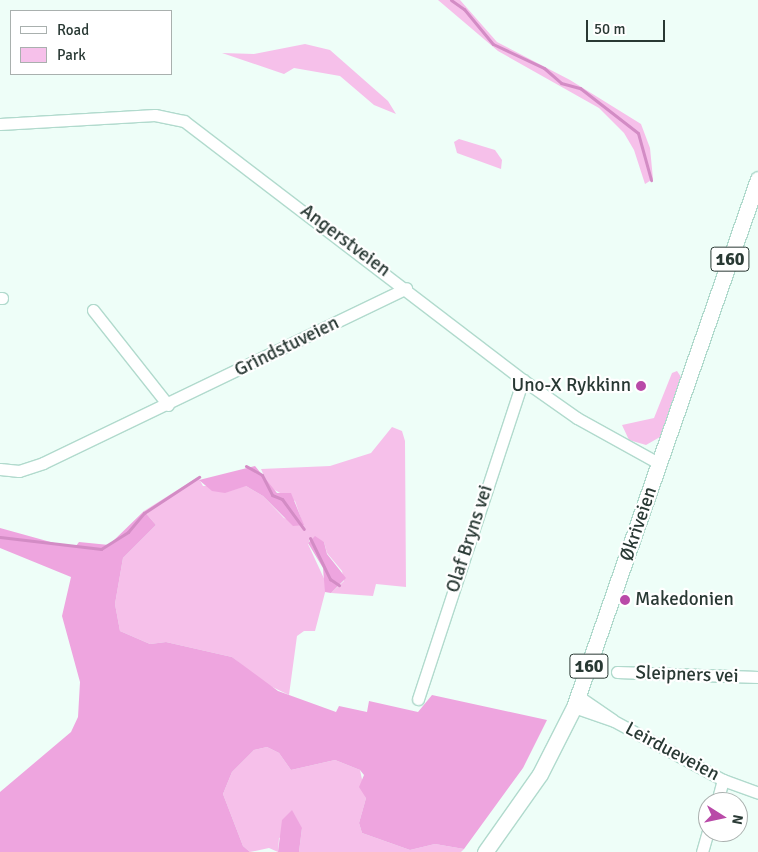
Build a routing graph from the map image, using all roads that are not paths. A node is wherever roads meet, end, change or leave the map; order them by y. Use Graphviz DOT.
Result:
graph roads {
  1 [pos="0,124"];
  2 [pos="758,179"];
  3 [pos="406,288"];
  4 [pos="94,310"];
  5 [pos="523,380"];
  6 [pos="168,405"];
  7 [pos="660,464"];
  8 [pos="0,469"];
  9 [pos="617,672"];
  10 [pos="758,678"];
  11 [pos="418,698"];
  12 [pos="576,702"];
  13 [pos="723,780"];
  14 [pos="720,792"];
  15 [pos="758,793"];
  16 [pos="485,852"];
  1 -- 3 [label="street, Angerstveien"];
  2 -- 7 [label="main road, Økriveien / 160"];
  3 -- 5 [label="street, Angerstveien"];
  3 -- 6 [label="street, Grindstuveien"];
  4 -- 6 [label="street"];
  5 -- 7 [label="street, Angerstveien"];
  5 -- 11 [label="street, Olaf Bryns vei"];
  6 -- 8 [label="street, Grindstuveien"];
  7 -- 12 [label="main road, Økriveien / 160"];
  9 -- 10 [label="street, Sleipners vei"];
  12 -- 13 [label="street, Leirdueveien"];
  12 -- 16 [label="main road, Økriveien / 160"];
  13 -- 14 [label="street"];
  13 -- 15 [label="street, Leirdueveien"];
}
